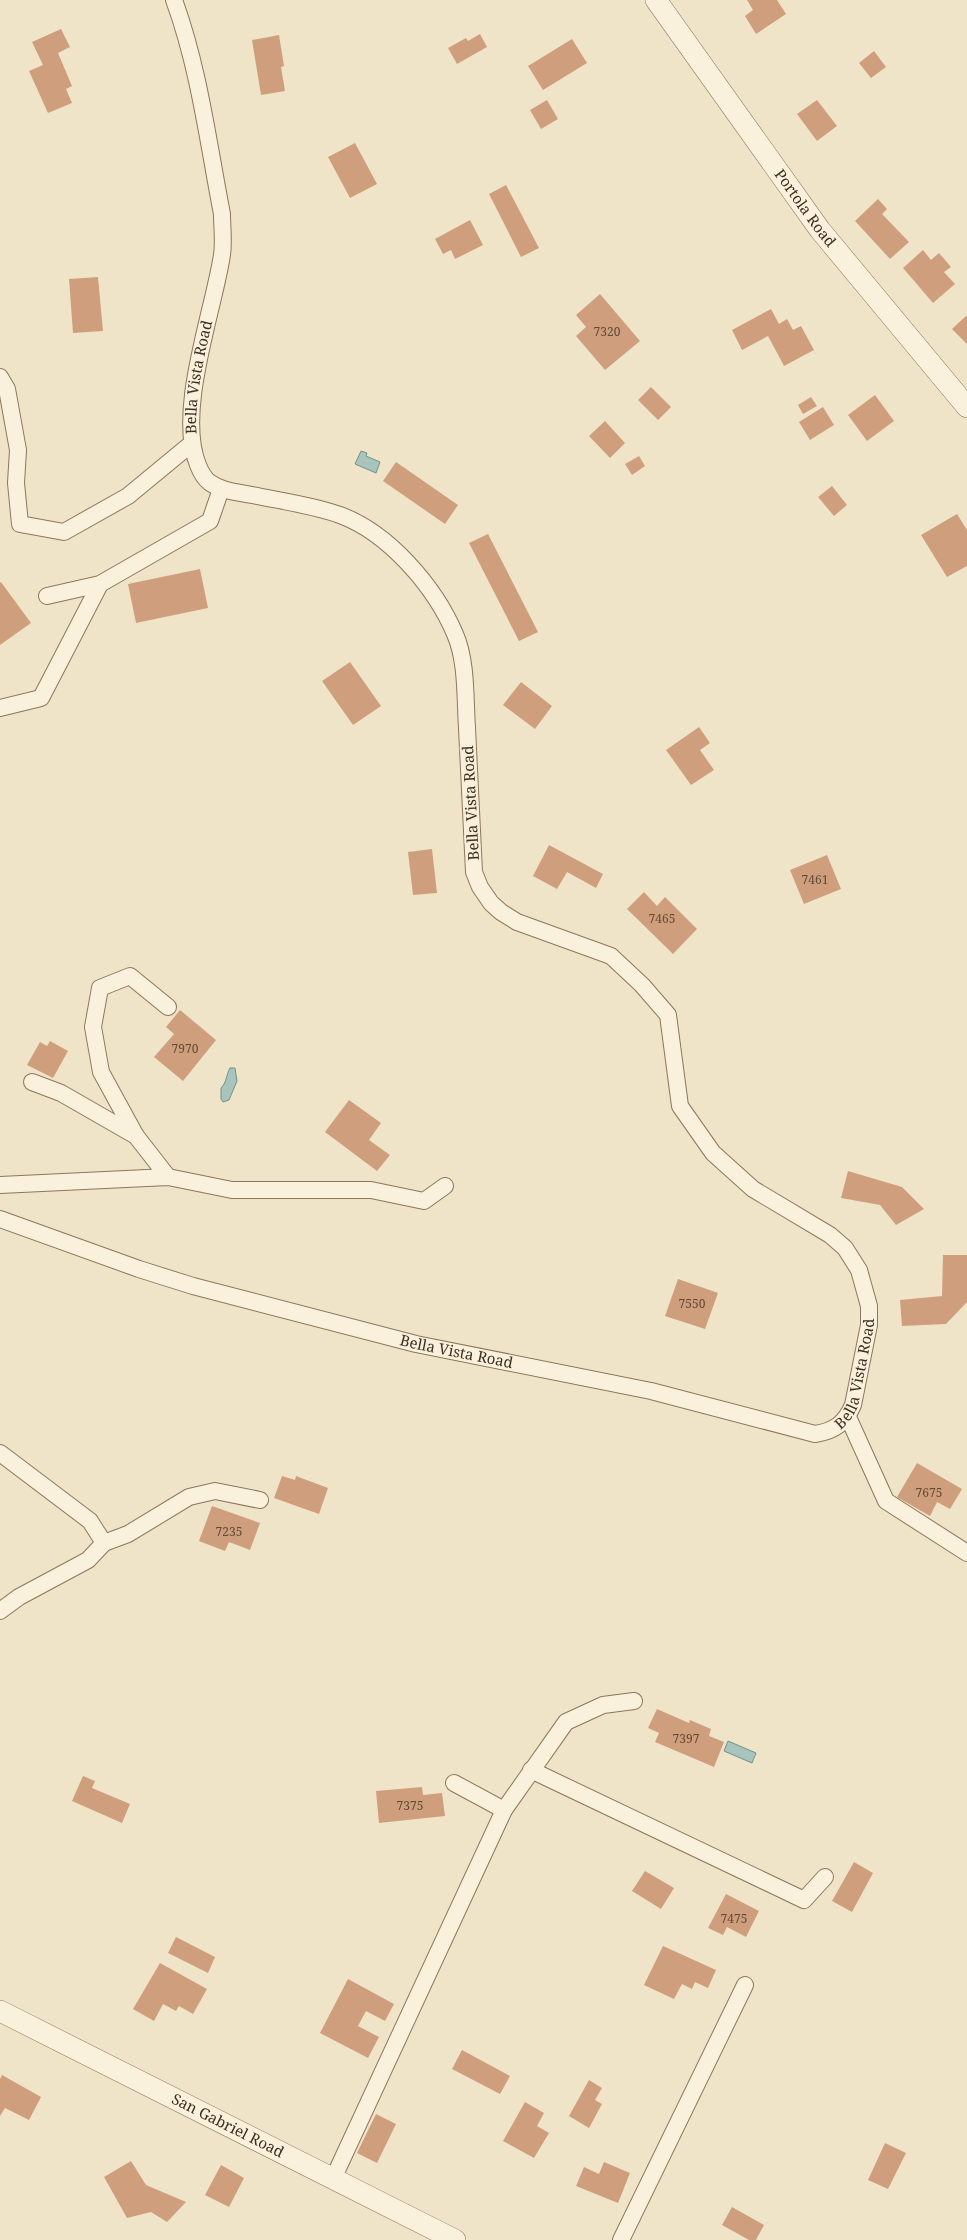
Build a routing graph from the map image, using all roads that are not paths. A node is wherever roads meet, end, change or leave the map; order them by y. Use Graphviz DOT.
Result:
graph roads {
  1 [pos="174,0"];
  2 [pos="656,0"];
  3 [pos="0,377"];
  4 [pos="967,407"];
  5 [pos="191,444"];
  6 [pos="221,489"];
  7 [pos="100,584"];
  8 [pos="47,596"];
  9 [pos="0,708"];
  10 [pos="168,1007"];
  11 [pos="32,1082"];
  12 [pos="136,1136"];
  13 [pos="168,1176"];
  14 [pos="0,1185"];
  15 [pos="445,1186"];
  16 [pos="0,1219"];
  17 [pos="848,1417"];
  18 [pos="0,1453"];
  19 [pos="260,1500"];
  20 [pos="104,1542"];
  21 [pos="967,1553"];
  22 [pos="0,1611"];
  23 [pos="634,1702"];
  24 [pos="531,1770"];
  25 [pos="454,1783"];
  26 [pos="504,1810"];
  27 [pos="825,1877"];
  28 [pos="745,1985"];
  29 [pos="0,2010"];
  30 [pos="334,2179"];
  31 [pos="455,2240"];
  32 [pos="621,2240"];
  1 -- 5 [label="street, Bella Vista Road"];
  2 -- 4 [label="street, Portola Road"];
  3 -- 5 [label="street"];
  5 -- 6 [label="street, Bella Vista Road"];
  6 -- 7 [label="street"];
  6 -- 17 [label="street, Bella Vista Road"];
  7 -- 8 [label="street"];
  7 -- 9 [label="street"];
  10 -- 12 [label="street"];
  11 -- 12 [label="street"];
  12 -- 13 [label="street"];
  13 -- 14 [label="street"];
  13 -- 15 [label="street"];
  16 -- 17 [label="street, Bella Vista Road"];
  17 -- 21 [label="street"];
  18 -- 20 [label="street"];
  19 -- 20 [label="street"];
  20 -- 22 [label="street"];
  23 -- 24 [label="street"];
  24 -- 26 [label="street"];
  24 -- 27 [label="street"];
  25 -- 26 [label="street"];
  26 -- 30 [label="street"];
  28 -- 32 [label="street"];
  29 -- 30 [label="street, San Gabriel Road"];
  30 -- 31 [label="street, San Gabriel Road"];
}
